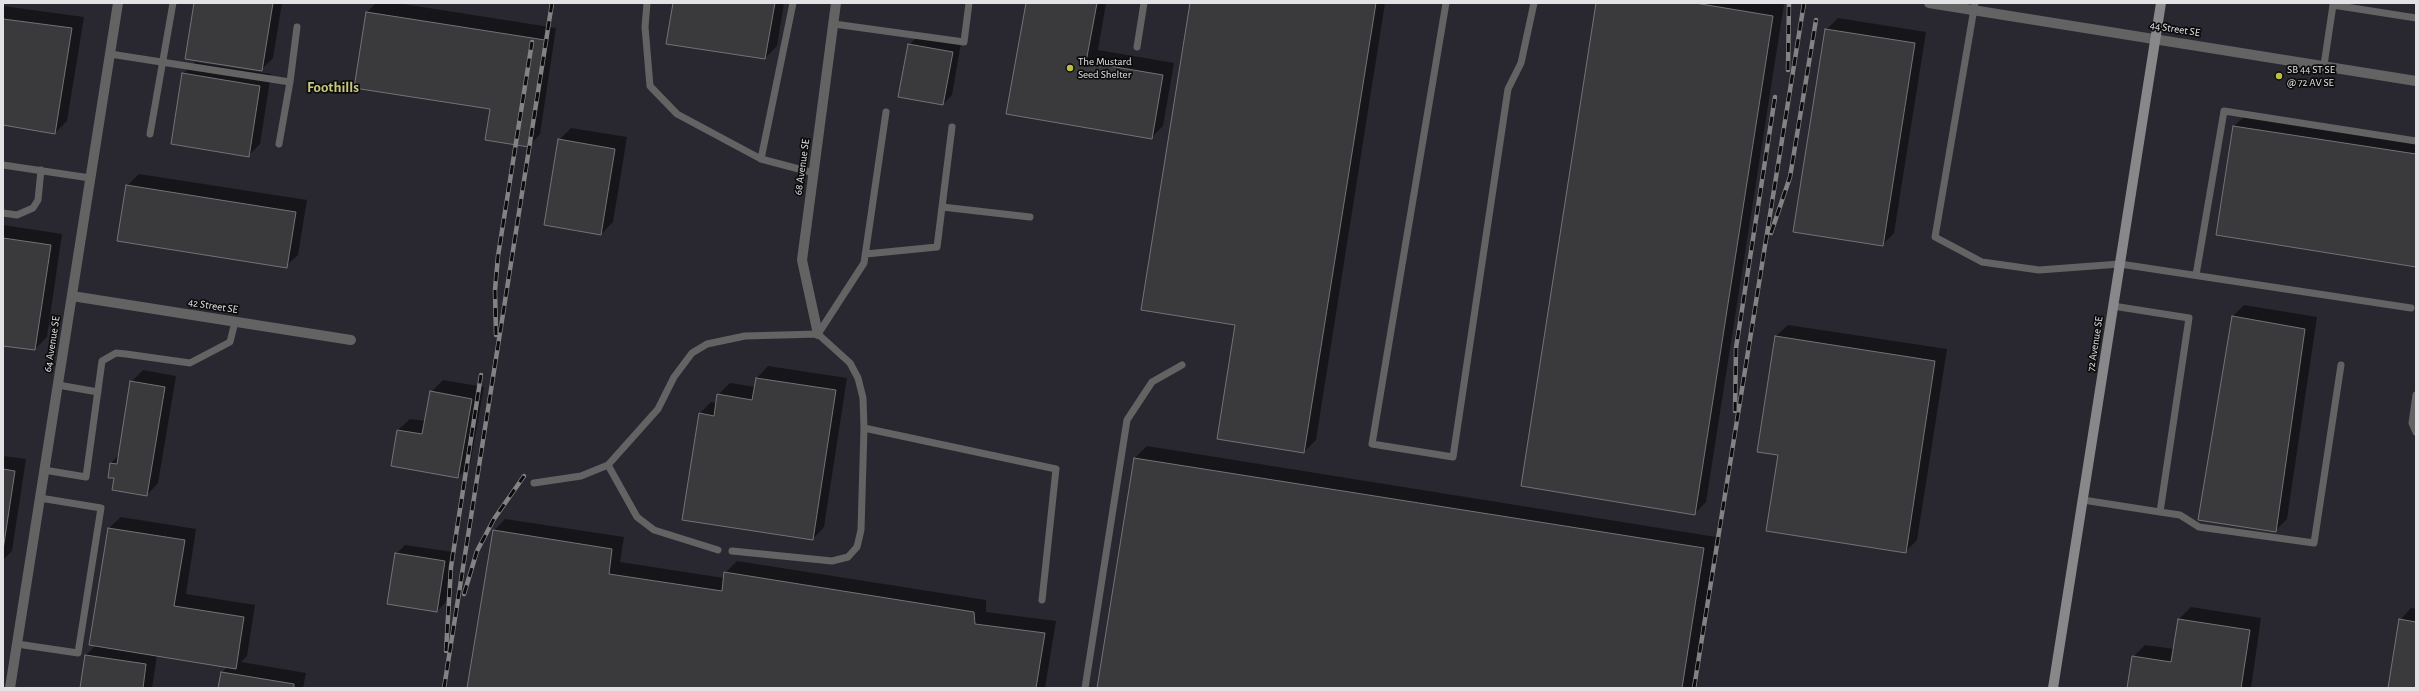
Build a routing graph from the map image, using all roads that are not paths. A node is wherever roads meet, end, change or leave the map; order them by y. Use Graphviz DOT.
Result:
graph roads {
  1 [pos="118,3"];
  2 [pos="173,3"];
  3 [pos="647,3"];
  4 [pos="793,3"];
  5 [pos="836,3"];
  6 [pos="969,3"];
  7 [pos="1144,3"];
  8 [pos="1446,3"];
  9 [pos="1534,3"];
  10 [pos="1929,3"];
  11 [pos="2161,3"];
  12 [pos="1974,7"];
  13 [pos="2416,18"];
  14 [pos="834,24"];
  15 [pos="297,27"];
  16 [pos="2156,38"];
  17 [pos="1137,47"];
  18 [pos="110,54"];
  19 [pos="163,62"];
  20 [pos="2324,65"];
  21 [pos="2416,80"];
  22 [pos="290,82"];
  23 [pos="886,112"];
  24 [pos="952,127"];
  25 [pos="150,134"];
  26 [pos="2416,141"];
  27 [pos="279,144"];
  28 [pos="761,159"];
  29 [pos="3,165"];
  30 [pos="41,170"];
  31 [pos="814,172"];
  32 [pos="90,178"];
  33 [pos="942,207"];
  34 [pos="3,213"];
  35 [pos="1030,217"];
  36 [pos="866,254"];
  37 [pos="2120,264"];
  38 [pos="2196,275"];
  39 [pos="72,296"];
  40 [pos="2113,306"];
  41 [pos="2411,308"];
  42 [pos="235,322"];
  43 [pos="818,334"];
  44 [pos="351,340"];
  45 [pos="1182,365"];
  46 [pos="2341,365"];
  47 [pos="58,385"];
  48 [pos="98,392"];
  49 [pos="2416,395"];
  50 [pos="864,428"];
  51 [pos="2416,432"];
  52 [pos="608,465"];
  53 [pos="44,470"];
  54 [pos="534,483"];
  55 [pos="40,498"];
  56 [pos="2083,500"];
  57 [pos="2160,512"];
  58 [pos="718,550"];
  59 [pos="732,550"];
  60 [pos="1042,600"];
  61 [pos="17,644"];
  62 [pos="10,688"];
  63 [pos="1085,688"];
  64 [pos="2053,688"];
  1 -- 18 [label="street, 64 Avenue SE"];
  2 -- 19 [label="lane"];
  3 -- 28 [label="lane"];
  4 -- 28 [label="lane"];
  5 -- 14 [label="street, 68 Avenue SE"];
  6 -- 14 [label="lane"];
  7 -- 17 [label="lane"];
  8 -- 9 [label="lane"];
  10 -- 12 [label="street, 44 Street SE"];
  11 -- 16 [label="street, 72 Avenue SE"];
  12 -- 16 [label="street, 44 Street SE"];
  12 -- 37 [label="lane"];
  13 -- 20 [label="lane"];
  14 -- 31 [label="street, 68 Avenue SE"];
  15 -- 22 [label="lane"];
  16 -- 20 [label="street, 44 Street SE"];
  16 -- 37 [label="street, 72 Avenue SE"];
  18 -- 19 [label="lane"];
  18 -- 32 [label="street, 64 Avenue SE"];
  19 -- 22 [label="lane"];
  19 -- 25 [label="lane"];
  20 -- 21 [label="street, 44 Street SE"];
  22 -- 27 [label="lane"];
  23 -- 36 [label="lane"];
  24 -- 33 [label="lane"];
  26 -- 38 [label="lane"];
  28 -- 31 [label="lane"];
  29 -- 30 [label="lane"];
  30 -- 32 [label="lane"];
  30 -- 34 [label="lane"];
  31 -- 43 [label="street, 68 Avenue SE"];
  32 -- 39 [label="street, 64 Avenue SE"];
  33 -- 35 [label="lane"];
  33 -- 36 [label="lane"];
  36 -- 43 [label="lane"];
  37 -- 38 [label="lane"];
  37 -- 40 [label="street, 72 Avenue SE"];
  38 -- 41 [label="lane"];
  39 -- 42 [label="street, 42 Street SE"];
  39 -- 47 [label="street, 64 Avenue SE"];
  40 -- 56 [label="street, 72 Avenue SE"];
  40 -- 57 [label="lane"];
  42 -- 44 [label="street, 42 Street SE"];
  42 -- 48 [label="lane"];
  43 -- 50 [label="lane"];
  43 -- 52 [label="lane"];
  45 -- 63 [label="lane"];
  46 -- 57 [label="lane"];
  47 -- 48 [label="lane"];
  47 -- 53 [label="street, 64 Avenue SE"];
  48 -- 53 [label="lane"];
  49 -- 51 [label="lane"];
  50 -- 59 [label="lane"];
  50 -- 60 [label="lane"];
  52 -- 54 [label="lane"];
  52 -- 58 [label="lane"];
  53 -- 55 [label="street, 64 Avenue SE"];
  55 -- 61 [label="street, 64 Avenue SE"];
  55 -- 61 [label="lane"];
  56 -- 57 [label="lane"];
  56 -- 64 [label="street, 72 Avenue SE"];
  61 -- 62 [label="street, 64 Avenue SE"];
}
